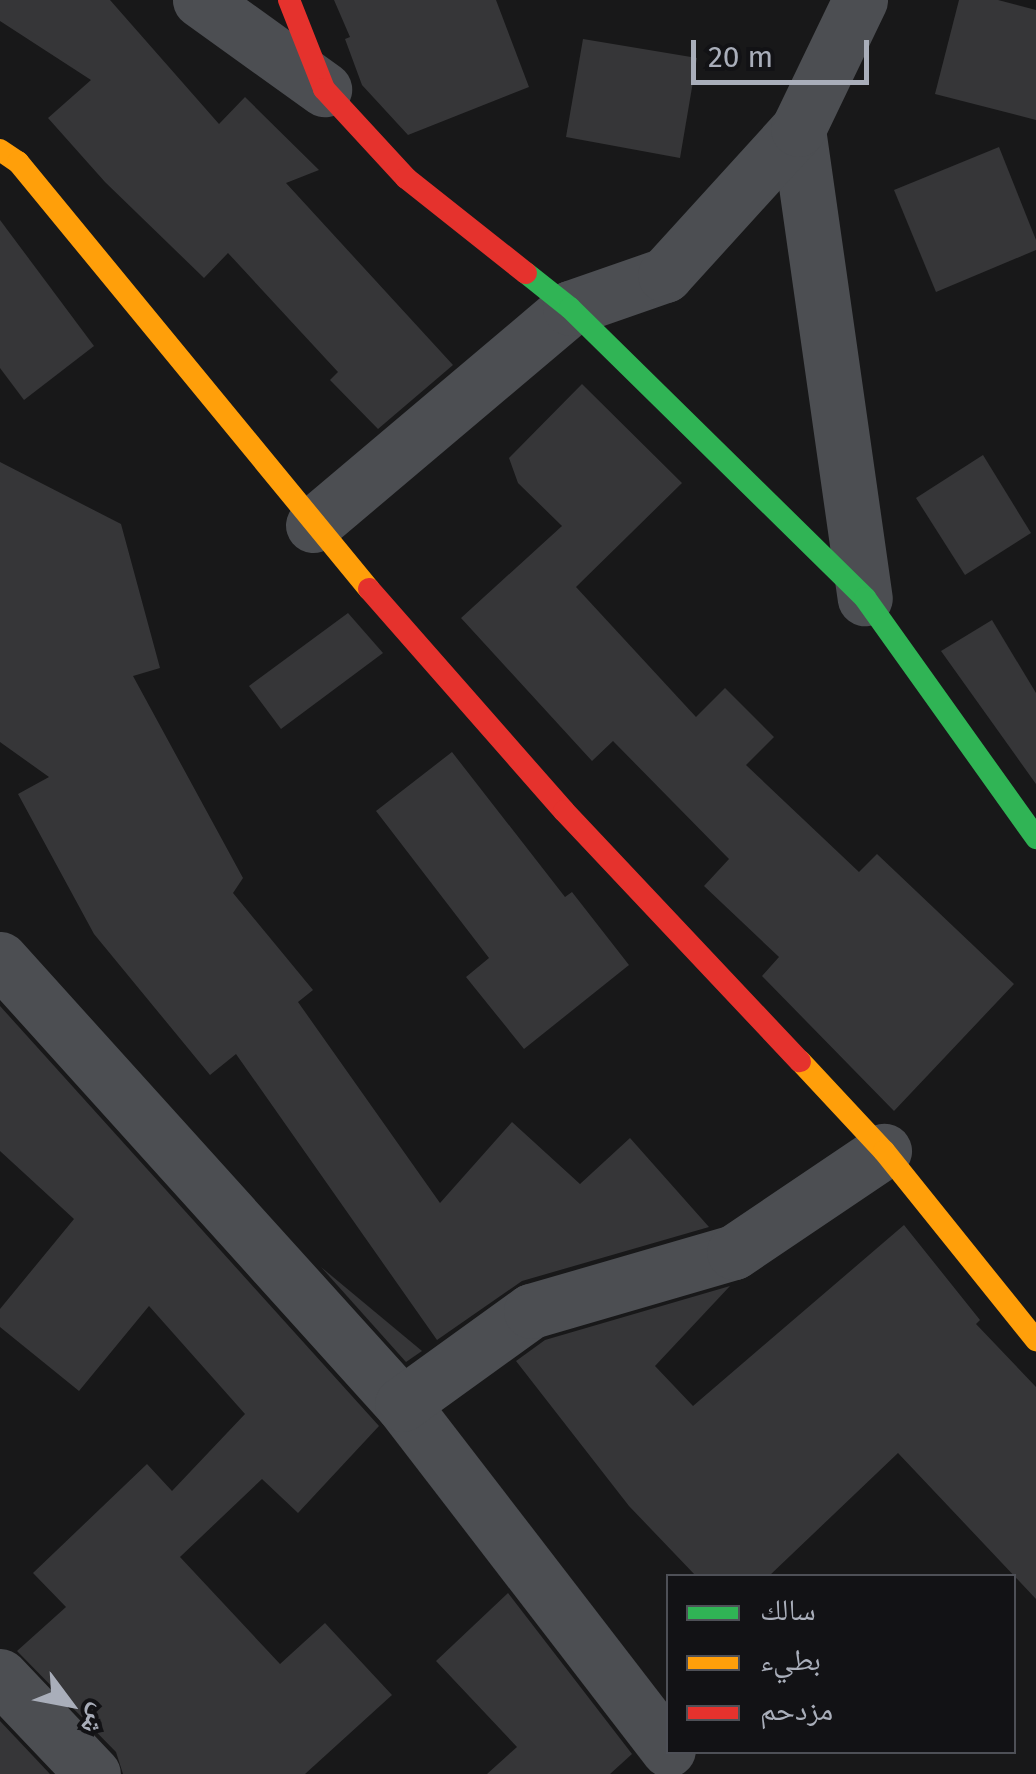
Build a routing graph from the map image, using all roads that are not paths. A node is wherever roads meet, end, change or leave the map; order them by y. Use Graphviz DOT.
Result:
graph roads {
  1 [pos="200,0"];
  2 [pos="289,0"];
  3 [pos="860,0"];
  4 [pos="324,89"];
  5 [pos="798,129"];
  6 [pos="0,150"];
  7 [pos="570,308"];
  8 [pos="313,526"];
  9 [pos="865,598"];
  10 [pos="1036,838"];
  11 [pos="7,979"];
  12 [pos="884,1151"];
  13 [pos="1036,1340"];
  14 [pos="402,1404"];
  15 [pos="0,1676"];
  16 [pos="666,1747"];
  17 [pos="671,1754"];
  18 [pos="93,1774"];
  19 [pos="687,1774"];
  1 -- 4 [label="street"];
  2 -- 4 [label="street"];
  3 -- 5 [label="street"];
  4 -- 7 [label="street"];
  5 -- 7 [label="street"];
  5 -- 9 [label="street"];
  6 -- 8 [label="street"];
  7 -- 8 [label="street"];
  7 -- 9 [label="street"];
  8 -- 12 [label="street"];
  9 -- 10 [label="street"];
  11 -- 14 [label="street"];
  12 -- 13 [label="street"];
  12 -- 14 [label="street"];
  14 -- 16 [label="street"];
  15 -- 18 [label="street"];
  17 -- 19 [label="street"];
}
